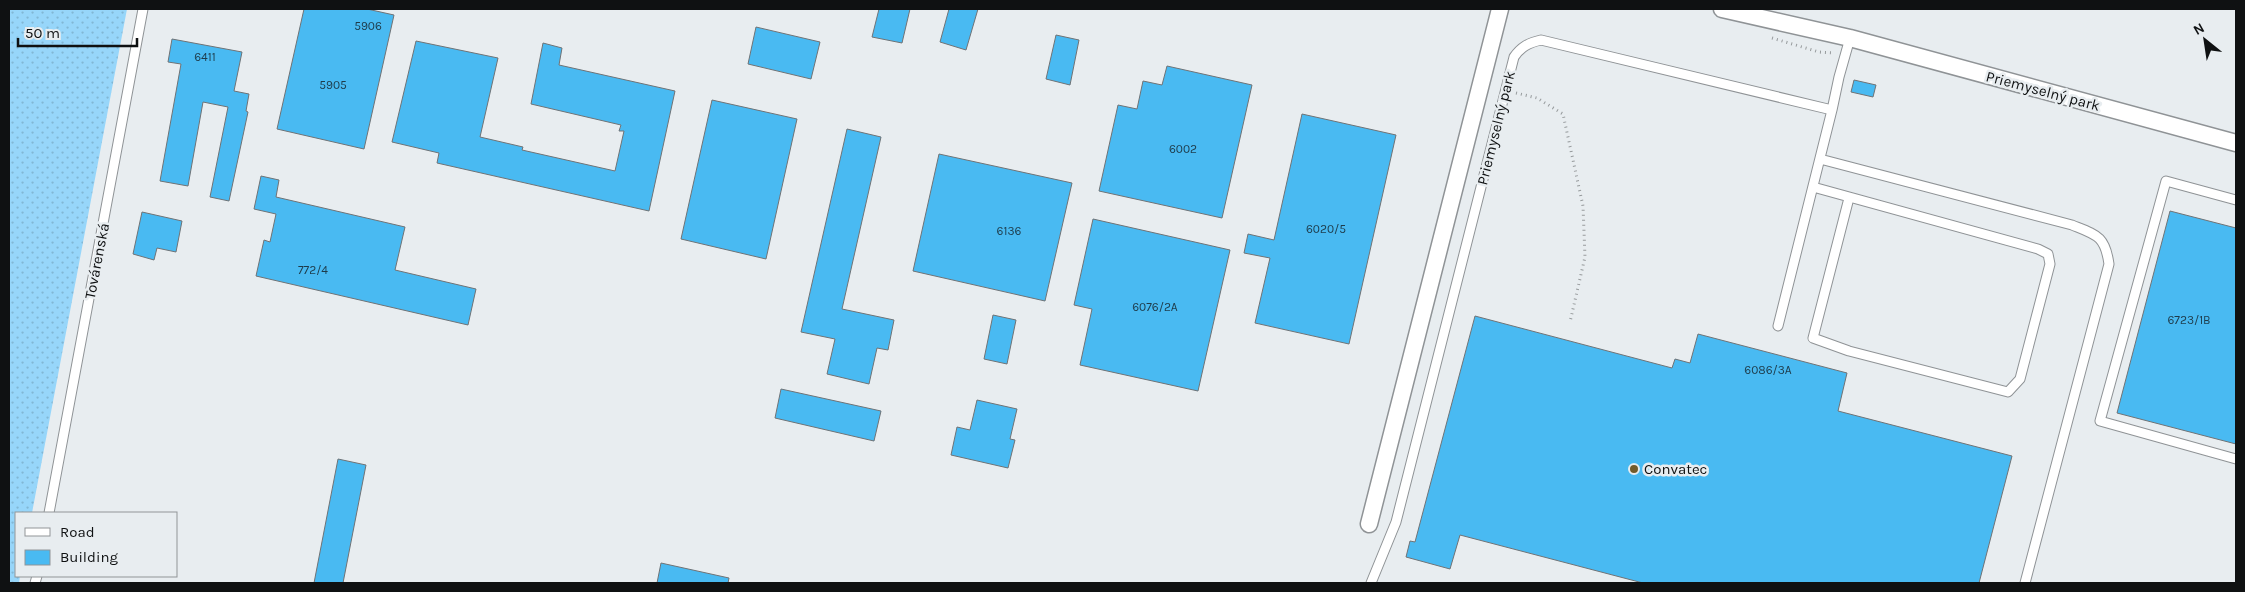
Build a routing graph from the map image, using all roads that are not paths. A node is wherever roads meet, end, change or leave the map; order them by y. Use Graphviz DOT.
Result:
graph roads {
  1 [pos="144,9"];
  2 [pos="1500,9"];
  3 [pos="1722,9"];
  4 [pos="1850,38"];
  5 [pos="1832,110"];
  6 [pos="2236,143"];
  7 [pos="1820,159"];
  8 [pos="1813,187"];
  9 [pos="1849,198"];
  10 [pos="2236,200"];
  11 [pos="1778,326"];
  12 [pos="2236,459"];
  13 [pos="49,512"];
  14 [pos="1369,524"];
  15 [pos="1370,583"];
  16 [pos="2025,583"];
  1 -- 13 [label="lane, Továrenská"];
  2 -- 14 [label="street, Priemyselný park"];
  3 -- 4 [label="street, Priemyselný park"];
  4 -- 5 [label="lane"];
  4 -- 6 [label="street, Priemyselný park"];
  5 -- 7 [label="lane"];
  5 -- 15 [label="lane, Priemyselný park"];
  7 -- 8 [label="lane"];
  7 -- 16 [label="lane"];
  8 -- 9 [label="lane"];
  8 -- 11 [label="lane"];
  9 -- 9 [label="lane"];
  10 -- 12 [label="lane"];
}
